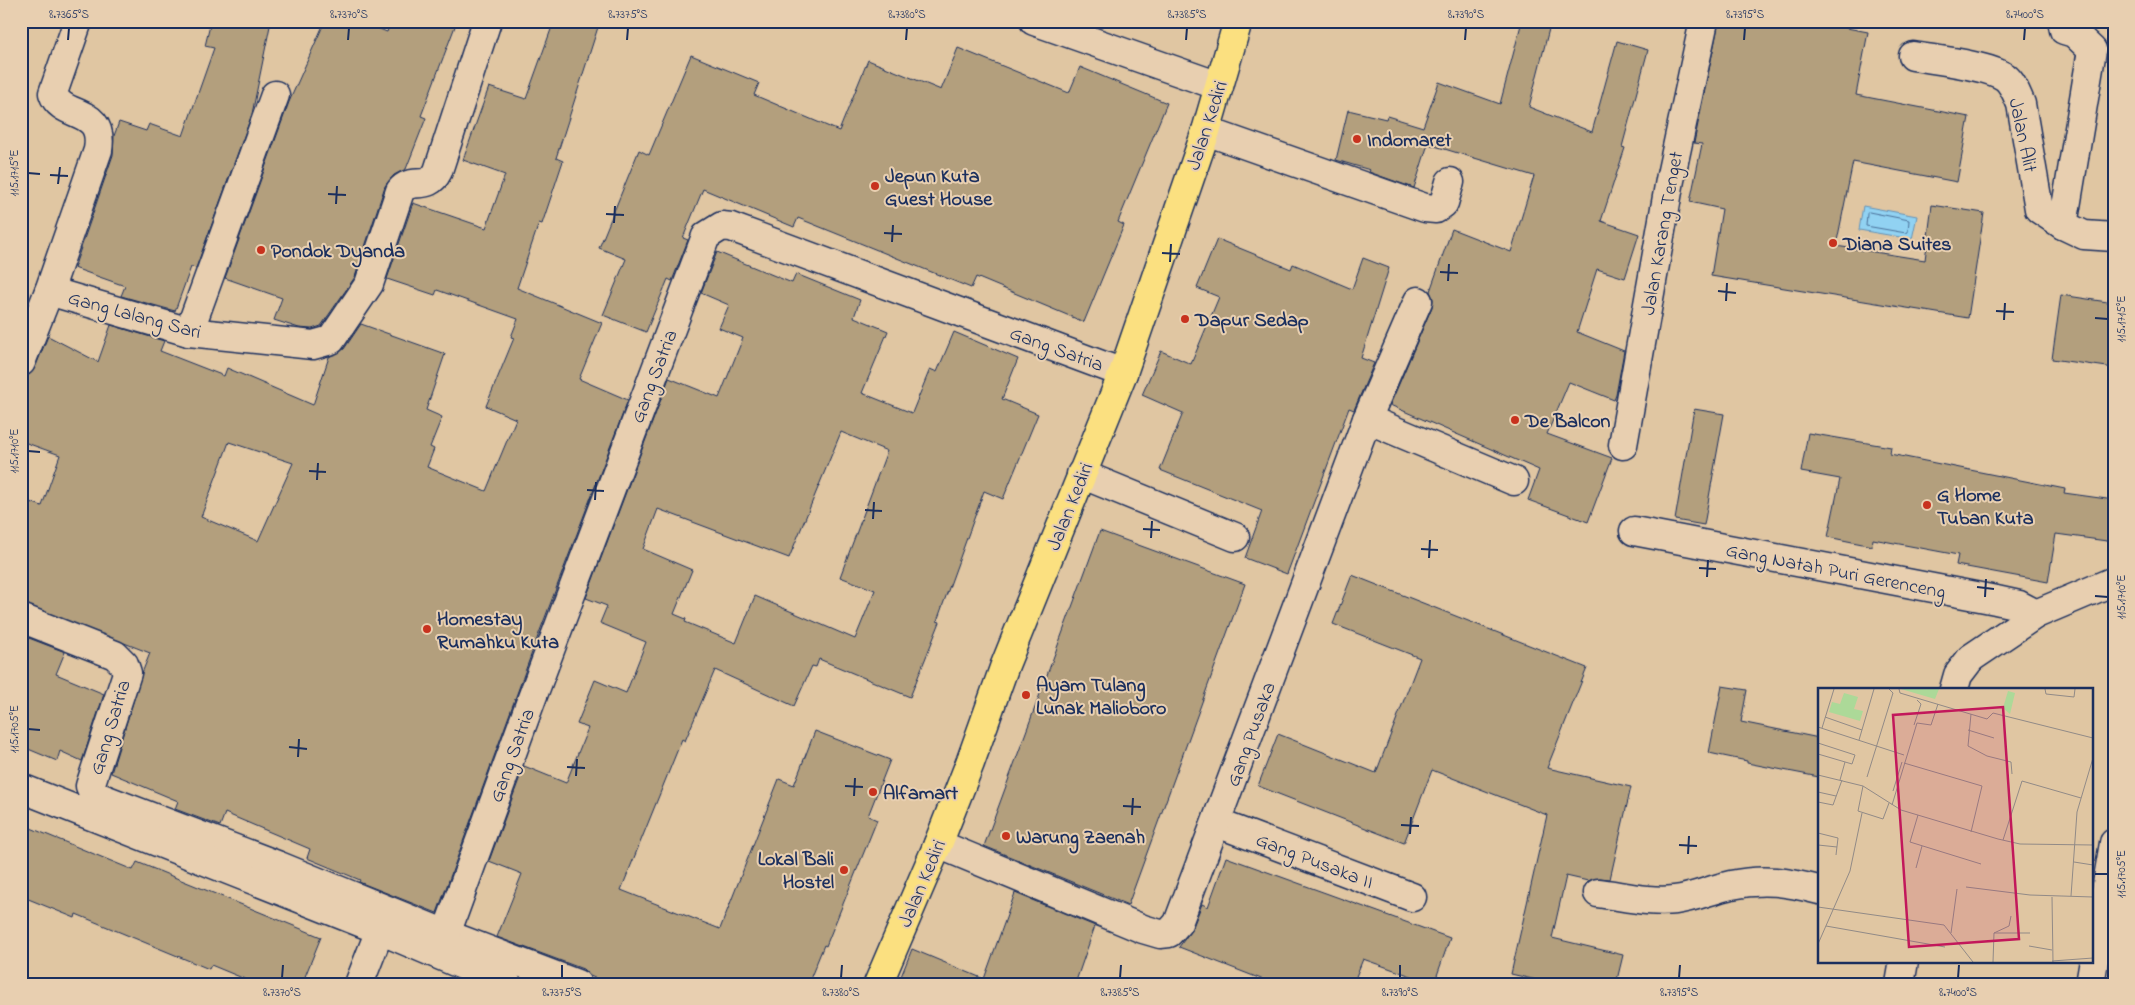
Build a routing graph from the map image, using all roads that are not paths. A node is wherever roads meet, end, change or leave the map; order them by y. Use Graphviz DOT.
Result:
graph roads {
  1 [pos="78,21"];
  2 [pos="486,21"];
  3 [pos="1034,21"];
  4 [pos="1238,21"];
  5 [pos="1704,21"];
  6 [pos="2062,21"];
  7 [pos="1913,56"];
  8 [pos="1219,86"];
  9 [pos="275,95"];
  10 [pos="1206,131"];
  11 [pos="1450,182"];
  12 [pos="2063,225"];
  13 [pos="2114,237"];
  14 [pos="49,291"];
  15 [pos="1418,301"];
  16 [pos="189,332"];
  17 [pos="21,362"];
  18 [pos="1123,373"];
  19 [pos="1367,419"];
  20 [pos="1623,445"];
  21 [pos="1081,474"];
  22 [pos="1514,480"];
  23 [pos="1634,531"];
  24 [pos="1235,537"];
  25 [pos="2114,581"];
  26 [pos="2036,614"];
  27 [pos="21,618"];
  28 [pos="1954,688"];
  29 [pos="21,788"];
  30 [pos="1216,823"];
  31 [pos="2114,843"];
  32 [pos="938,844"];
  33 [pos="1818,890"];
  34 [pos="1598,893"];
  35 [pos="1412,897"];
  36 [pos="380,930"];
  37 [pos="446,934"];
  38 [pos="1904,962"];
  39 [pos="359,984"];
  40 [pos="507,984"];
  41 [pos="577,984"];
  42 [pos="878,984"];
  43 [pos="1900,984"];
  44 [pos="2090,984"];
  1 -- 14 [label="street"];
  2 -- 16 [label="street, Gang Lalang Sari"];
  3 -- 8 [label="street"];
  4 -- 8 [label="main road, Jalan Kediri"];
  5 -- 20 [label="street, Jalan Karang Tenget"];
  6 -- 12 [label="street"];
  7 -- 12 [label="street, Jalan Alit"];
  8 -- 10 [label="main road, Jalan Kediri"];
  9 -- 16 [label="street"];
  10 -- 11 [label="street"];
  10 -- 18 [label="main road, Jalan Kediri"];
  12 -- 13 [label="street, Jalan Alit"];
  14 -- 16 [label="street, Gang Lalang Sari"];
  14 -- 17 [label="street"];
  15 -- 19 [label="street, Gang Pusaka"];
  18 -- 21 [label="main road, Jalan Kediri"];
  18 -- 37 [label="street, Gang Satria"];
  19 -- 22 [label="street"];
  19 -- 30 [label="street, Gang Pusaka"];
  21 -- 24 [label="street"];
  21 -- 32 [label="main road, Jalan Kediri"];
  23 -- 26 [label="street, Gang Natah Puri Gerenceng"];
  25 -- 26 [label="street"];
  26 -- 28 [label="street"];
  27 -- 37 [label="street, Gang Satria"];
  29 -- 36 [label="street"];
  30 -- 32 [label="street, Gang Pusaka"];
  30 -- 35 [label="street, Gang Pusaka II"];
  31 -- 44 [label="street"];
  32 -- 42 [label="main road, Jalan Kediri"];
  33 -- 34 [label="street"];
  36 -- 39 [label="street"];
  36 -- 40 [label="street"];
  37 -- 41 [label="street, Gang Satria"];
  38 -- 43 [label="street"];
}
